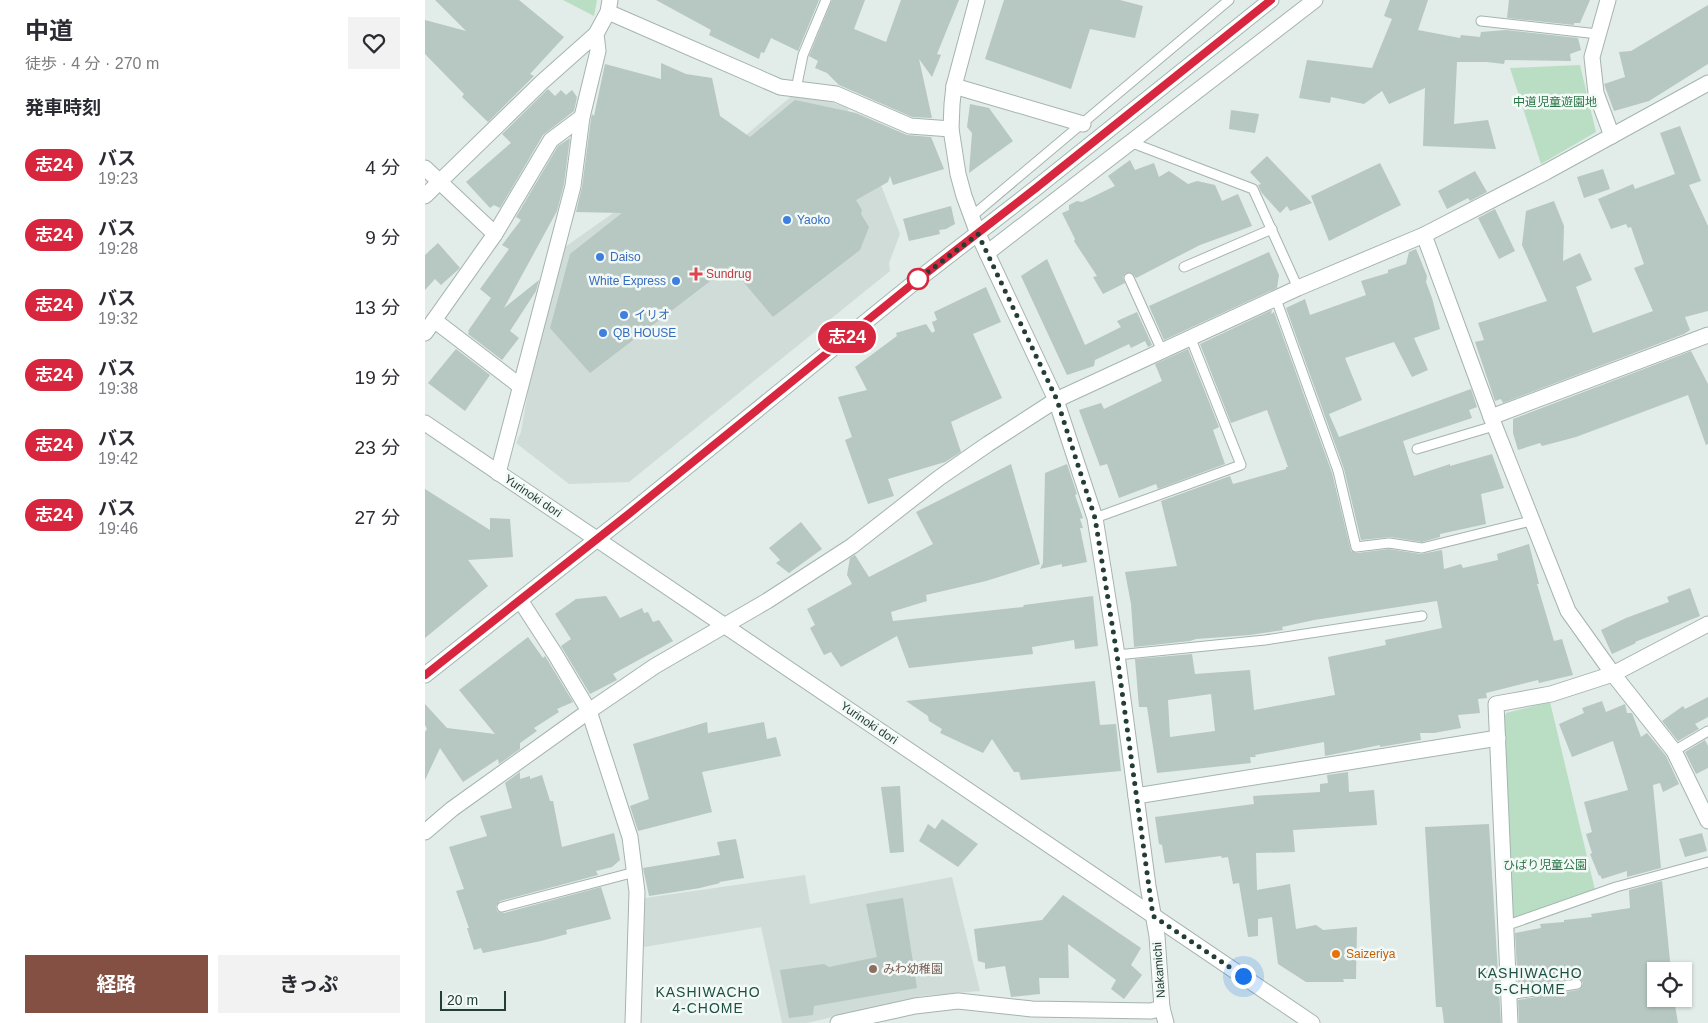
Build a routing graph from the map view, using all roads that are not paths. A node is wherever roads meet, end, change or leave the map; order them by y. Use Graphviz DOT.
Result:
graph roads {
  1 [pos="826,0"];
  2 [pos="977,0"];
  3 [pos="1229,0"];
  4 [pos="1271,0"];
  5 [pos="1315,0"];
  6 [pos="1607,0"];
  7 [pos="609,6"];
  8 [pos="1481,21"];
  9 [pos="596,34"];
  10 [pos="1598,34"];
  11 [pos="1708,83"];
  12 [pos="954,86"];
  13 [pos="796,89"];
  14 [pos="582,117"];
  15 [pos="1083,124"];
  16 [pos="951,129"];
  17 [pos="1611,136"];
  18 [pos="1131,142"];
  19 [pos="425,168"];
  20 [pos="439,182"];
  21 [pos="425,196"];
  22 [pos="971,217"];
  23 [pos="1272,229"];
  24 [pos="495,234"];
  25 [pos="978,234"];
  26 [pos="1424,235"];
  27 [pos="987,253"];
  28 [pos="1184,267"];
  29 [pos="1129,278"];
  30 [pos="1298,288"];
  31 [pos="1276,299"];
  32 [pos="430,327"];
  33 [pos="1708,335"];
  34 [pos="1191,339"];
  35 [pos="1162,351"];
  36 [pos="520,386"];
  37 [pos="1057,400"];
  38 [pos="1492,422"];
  39 [pos="425,423"];
  40 [pos="1417,449"];
  41 [pos="498,473"];
  42 [pos="1095,518"];
  43 [pos="1531,521"];
  44 [pos="596,540"];
  45 [pos="520,600"];
  46 [pos="1422,616"];
  47 [pos="1708,624"];
  48 [pos="724,625"];
  49 [pos="1117,655"];
  50 [pos="1613,674"];
  51 [pos="425,675"];
  52 [pos="589,711"];
  53 [pos="1708,731"];
  54 [pos="1498,738"];
  55 [pos="1674,751"];
  56 [pos="1136,796"];
  57 [pos="1708,821"];
  58 [pos="425,832"];
  59 [pos="1708,862"];
  60 [pos="635,872"];
  61 [pos="502,907"];
  62 [pos="1153,916"];
  63 [pos="1505,926"];
  64 [pos="1577,984"];
  65 [pos="1509,995"];
  66 [pos="1033,1016"];
  67 [pos="1164,1016"];
  68 [pos="859,1020"];
  69 [pos="633,1023"];
  70 [pos="838,1023"];
  71 [pos="1312,1023"];
  72 [pos="1510,1023"];
  1 -- 13 [label="lane"];
  2 -- 12 [label="street, Nakamichi"];
  3 -- 15 [label="lane"];
  4 -- 25 [label="street"];
  5 -- 18 [label="street"];
  6 -- 10 [label="street"];
  7 -- 9 [label="street"];
  7 -- 13 [label="street"];
  8 -- 10 [label="lane"];
  9 -- 14 [label="street"];
  9 -- 20 [label="street"];
  10 -- 17 [label="street"];
  11 -- 17 [label="street"];
  12 -- 15 [label="street"];
  12 -- 16 [label="street, Nakamichi"];
  13 -- 16 [label="street"];
  14 -- 24 [label="street"];
  14 -- 36 [label="street"];
  15 -- 22 [label="lane"];
  16 -- 22 [label="street, Nakamichi"];
  17 -- 26 [label="street"];
  18 -- 23 [label="lane"];
  18 -- 27 [label="street"];
  19 -- 20 [label="street"];
  20 -- 21 [label="street"];
  20 -- 24 [label="street"];
  22 -- 25 [label="street, Nakamichi"];
  23 -- 28 [label="lane"];
  23 -- 30 [label="lane"];
  24 -- 32 [label="street"];
  25 -- 27 [label="street, Nakamichi"];
  25 -- 44 [label="street"];
  26 -- 30 [label="street"];
  26 -- 38 [label="street"];
  27 -- 37 [label="street, Nakamichi"];
  29 -- 35 [label="lane"];
  30 -- 31 [label="street"];
  31 -- 34 [label="street"];
  31 -- 43 [label="lane"];
  32 -- 36 [label="street"];
  33 -- 38 [label="street"];
  34 -- 35 [label="street"];
  34 -- 42 [label="lane"];
  35 -- 37 [label="street"];
  36 -- 41 [label="street"];
  37 -- 42 [label="street, Nakamichi"];
  37 -- 48 [label="street"];
  38 -- 40 [label="lane"];
  38 -- 43 [label="street"];
  39 -- 41 [label="street, Yurinoki dori"];
  41 -- 44 [label="street, Yurinoki dori"];
  42 -- 49 [label="street, Nakamichi"];
  43 -- 50 [label="street"];
  44 -- 45 [label="street"];
  44 -- 48 [label="street, Yurinoki dori"];
  45 -- 51 [label="street"];
  45 -- 52 [label="street"];
  46 -- 49 [label="lane"];
  47 -- 50 [label="street"];
  48 -- 52 [label="street"];
  48 -- 62 [label="street, Yurinoki dori"];
  49 -- 56 [label="street, Nakamichi"];
  50 -- 54 [label="street"];
  50 -- 55 [label="street"];
  52 -- 58 [label="street"];
  52 -- 60 [label="street"];
  53 -- 55 [label="lane"];
  54 -- 56 [label="street"];
  54 -- 63 [label="street"];
  55 -- 57 [label="street"];
  56 -- 62 [label="street, Nakamichi"];
  59 -- 63 [label="lane"];
  60 -- 61 [label="lane"];
  60 -- 69 [label="street"];
  62 -- 67 [label="street, Nakamichi"];
  62 -- 71 [label="street, Yurinoki dori"];
  63 -- 65 [label="street"];
  64 -- 65 [label="lane"];
  65 -- 72 [label="street"];
  66 -- 67 [label="street"];
  66 -- 68 [label="street"];
  68 -- 70 [label="street"];
}
